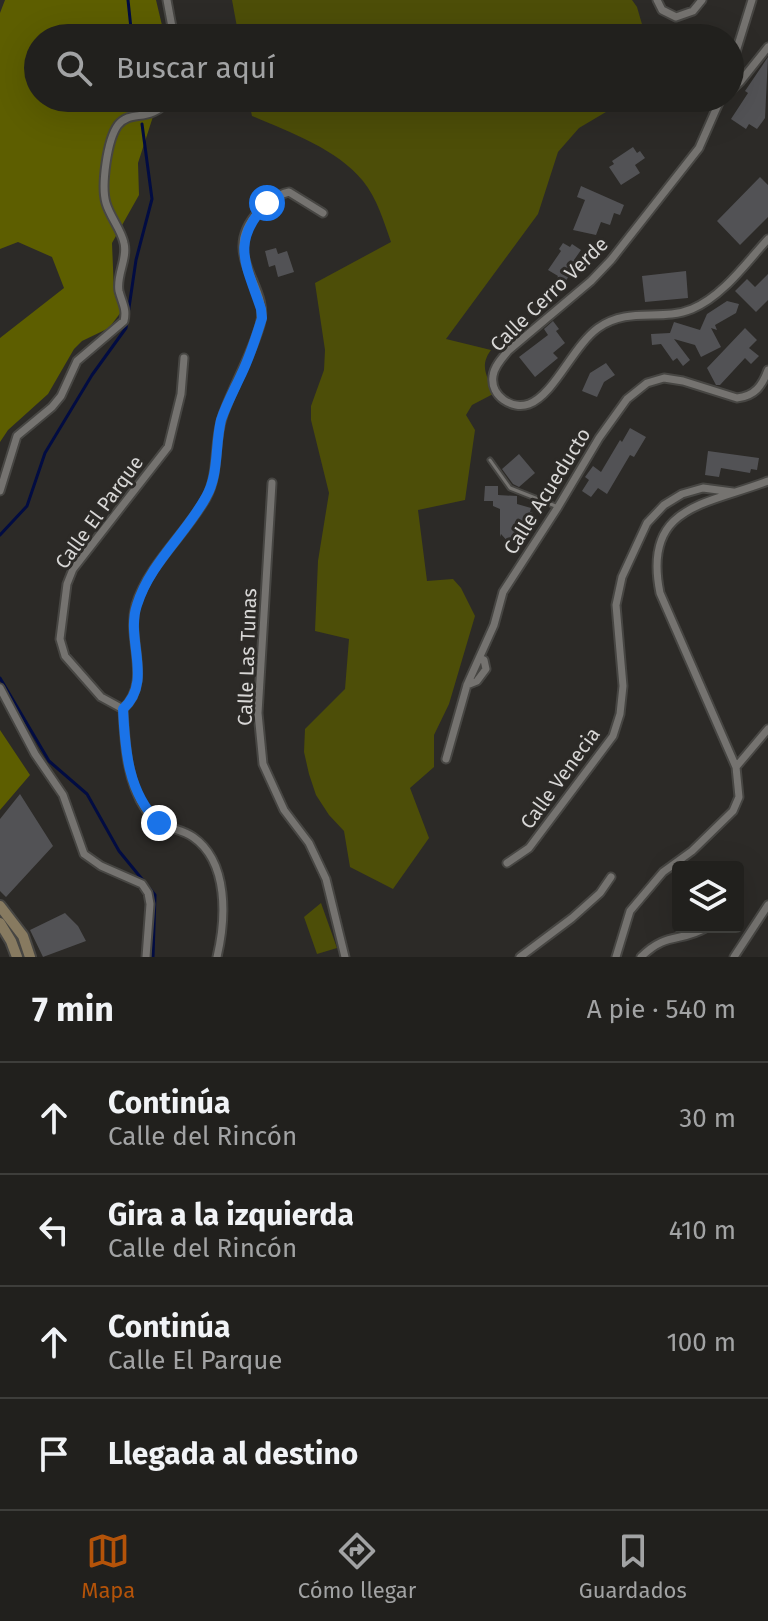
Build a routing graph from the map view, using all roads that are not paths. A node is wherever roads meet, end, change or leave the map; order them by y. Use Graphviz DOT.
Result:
graph roads {
  1 [pos="167,0"];
  2 [pos="657,0"];
  3 [pos="702,0"];
  4 [pos="752,0"];
  5 [pos="171,24"];
  6 [pos="744,26"];
  7 [pos="768,47"];
  8 [pos="744,77"];
  9 [pos="155,112"];
  10 [pos="715,112"];
  11 [pos="323,213"];
  12 [pos="768,239"];
  13 [pos="184,358"];
  14 [pos="768,370"];
  15 [pos="490,460"];
  16 [pos="768,481"];
  17 [pos="272,483"];
  18 [pos="0,491"];
  19 [pos="739,492"];
  20 [pos="558,507"];
  21 [pos="0,688"];
  22 [pos="123,709"];
  23 [pos="768,729"];
  24 [pos="446,759"];
  25 [pos="736,767"];
  26 [pos="507,863"];
  27 [pos="611,877"];
  28 [pos="768,905"];
  29 [pos="0,906"];
  30 [pos="0,923"];
  31 [pos="696,933"];
  32 [pos="17,957"];
  33 [pos="30,957"];
  34 [pos="146,957"];
  35 [pos="217,957"];
  36 [pos="345,957"];
  37 [pos="520,957"];
  38 [pos="616,957"];
  39 [pos="641,957"];
  40 [pos="734,957"];
  1 -- 5 [label="street"];
  2 -- 3 [label="street"];
  4 -- 6 [label="street"];
  7 -- 8 [label="street"];
  9 -- 18 [label="street"];
  10 -- 12 [label="street, Calle Cerro Verde"];
  11 -- 22 [label="street"];
  13 -- 22 [label="street, Calle El Parque"];
  14 -- 20 [label="street, Calle Acueducto"];
  15 -- 20 [label="lane"];
  16 -- 19 [label="street"];
  17 -- 36 [label="street, Calle Las Tunas"];
  19 -- 25 [label="street"];
  19 -- 26 [label="street, Calle Venecia"];
  20 -- 24 [label="street, Calle Acueducto"];
  21 -- 34 [label="street"];
  22 -- 35 [label="street"];
  23 -- 25 [label="street"];
  25 -- 38 [label="street"];
  27 -- 37 [label="street"];
  28 -- 40 [label="street"];
  29 -- 33 [label="main road"];
  30 -- 32 [label="main road"];
  31 -- 39 [label="street"];
}
